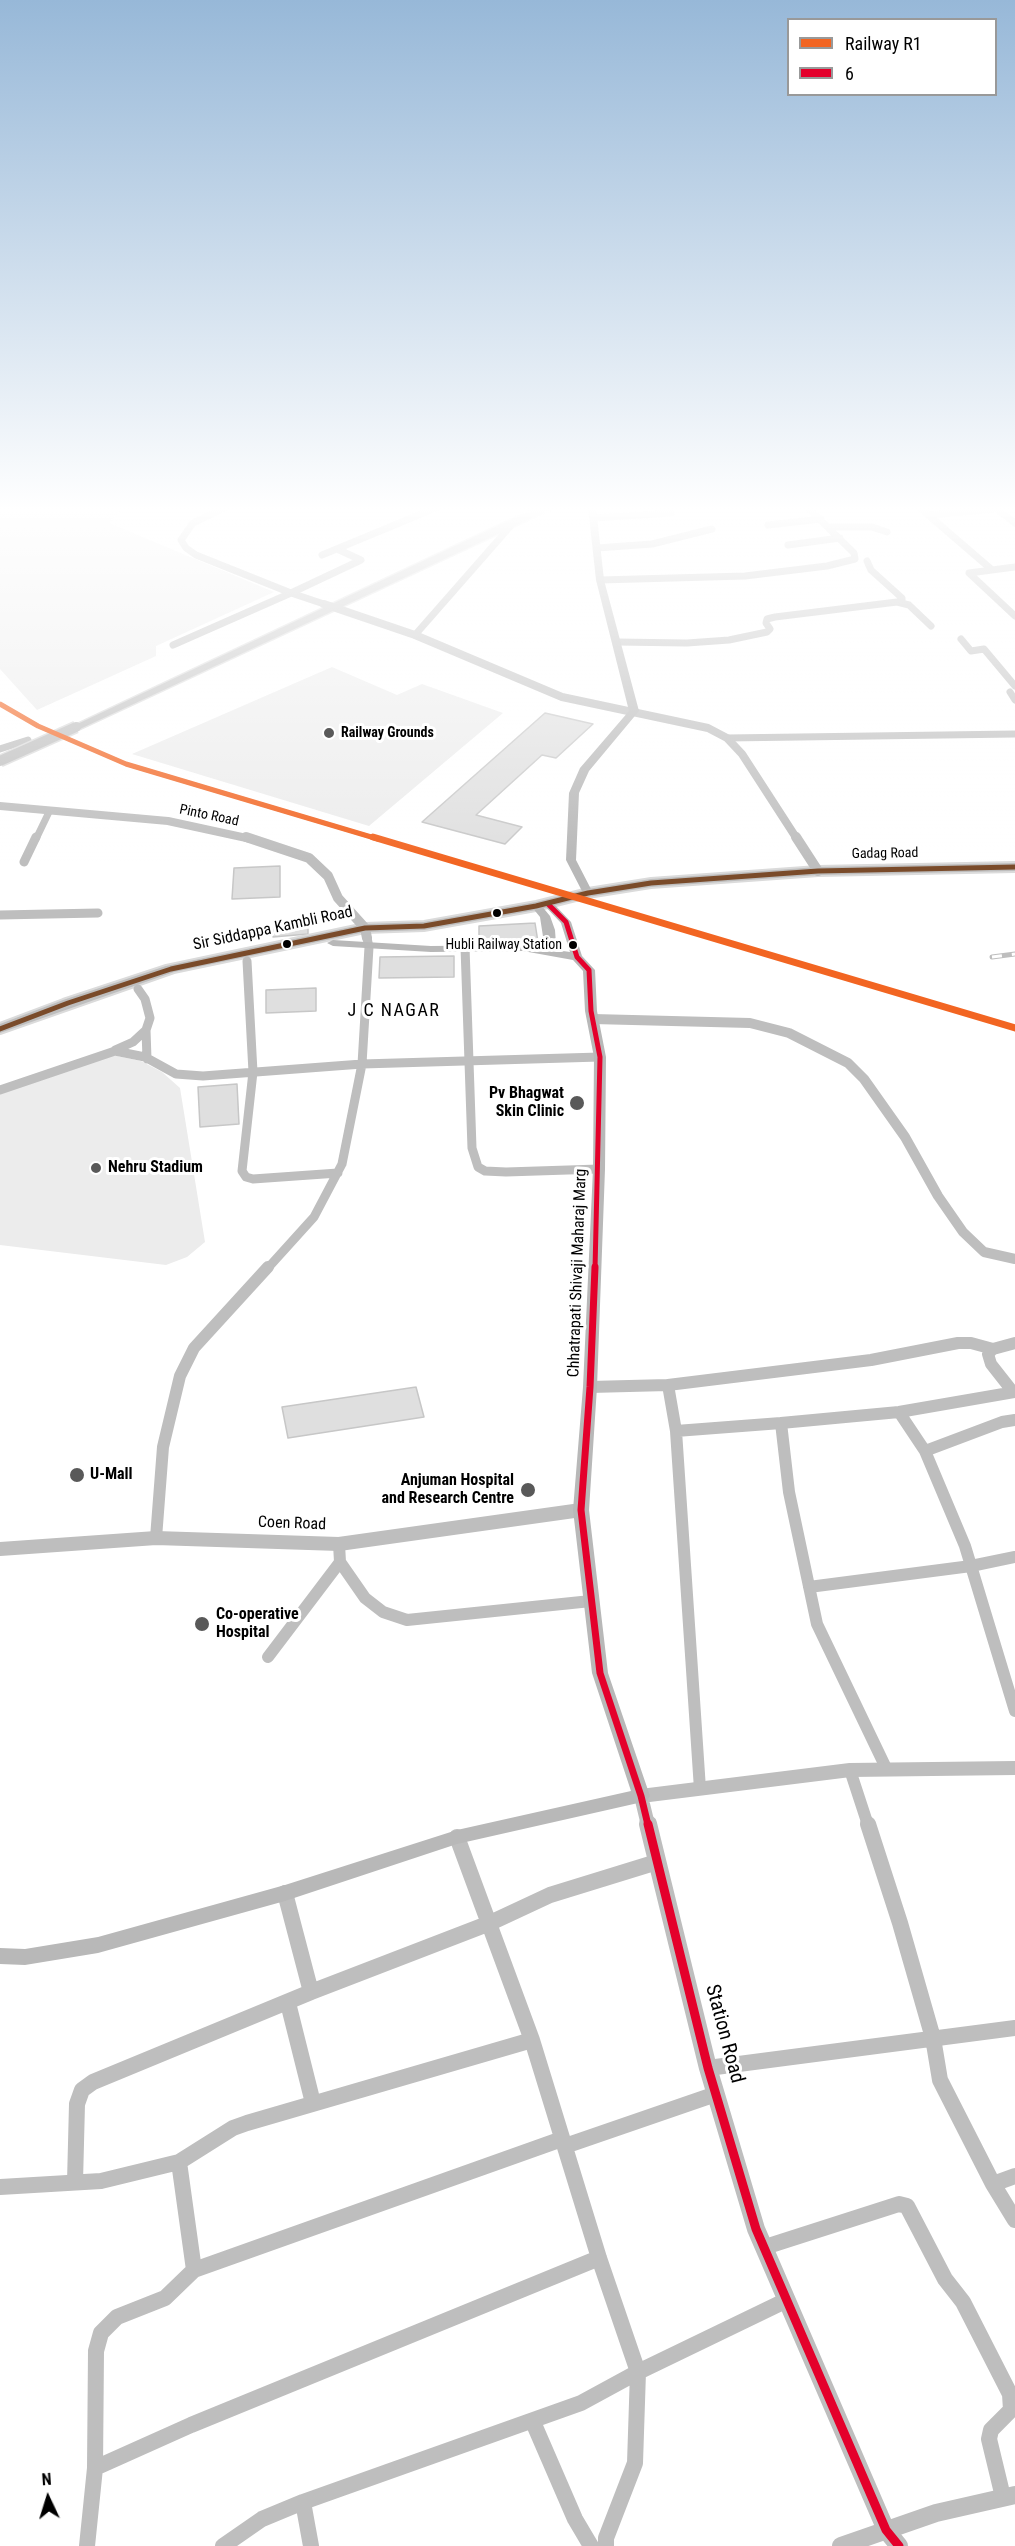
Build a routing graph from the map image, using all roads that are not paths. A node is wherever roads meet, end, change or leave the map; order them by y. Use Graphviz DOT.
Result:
graph roads {
  1 [pos="217,626"];
  2 [pos="283,626"];
  3 [pos="388,626"];
  4 [pos="423,626"];
  5 [pos="613,626"];
  6 [pos="768,626"];
  7 [pos="415,635"];
  8 [pos="962,639"];
  9 [pos="617,642"];
  10 [pos="173,645"];
  11 [pos="1015,686"];
  12 [pos="1015,692"];
  13 [pos="1015,700"];
  14 [pos="634,711"];
  15 [pos="1015,734"];
  16 [pos="727,738"];
  17 [pos="32,742"];
  18 [pos="0,751"];
  19 [pos="0,761"];
  20 [pos="0,766"];
  21 [pos="0,806"];
  22 [pos="49,812"];
  23 [pos="24,862"];
  24 [pos="1015,867"];
  25 [pos="818,871"];
  26 [pos="1015,872"];
  27 [pos="756,875"];
  28 [pos="588,893"];
  29 [pos="542,905"];
  30 [pos="98,913"];
  31 [pos="0,915"];
  32 [pos="381,929"];
  33 [pos="367,937"];
  34 [pos="465,947"];
  35 [pos="539,950"];
  36 [pos="577,957"];
  37 [pos="247,961"];
  38 [pos="138,989"];
  39 [pos="593,1019"];
  40 [pos="0,1029"];
  41 [pos="146,1030"];
  42 [pos="0,1039"];
  43 [pos="115,1050"];
  44 [pos="600,1057"];
  45 [pos="147,1059"];
  46 [pos="469,1060"];
  47 [pos="362,1064"];
  48 [pos="253,1072"];
  49 [pos="0,1090"];
  50 [pos="599,1169"];
  51 [pos="338,1173"];
  52 [pos="1015,1259"];
  53 [pos="1015,1343"];
  54 [pos="993,1349"];
  55 [pos="668,1385"];
  56 [pos="590,1387"];
  57 [pos="1014,1392"];
  58 [pos="899,1412"];
  59 [pos="1015,1420"];
  60 [pos="781,1423"];
  61 [pos="675,1431"];
  62 [pos="925,1451"];
  63 [pos="581,1510"];
  64 [pos="156,1538"];
  65 [pos="339,1544"];
  66 [pos="0,1549"];
  67 [pos="1015,1557"];
  68 [pos="340,1562"];
  69 [pos="971,1566"];
  70 [pos="809,1587"];
  71 [pos="591,1601"];
  72 [pos="268,1657"];
  73 [pos="1015,1711"];
  74 [pos="1015,1768"];
  75 [pos="850,1770"];
  76 [pos="887,1770"];
  77 [pos="700,1789"];
  78 [pos="641,1796"];
  79 [pos="458,1837"];
  80 [pos="657,1862"];
  81 [pos="285,1893"];
  82 [pos="490,1923"];
  83 [pos="0,1956"];
  84 [pos="311,1992"];
  85 [pos="288,2003"];
  86 [pos="1015,2028"];
  87 [pos="933,2037"];
  88 [pos="532,2040"];
  89 [pos="708,2068"];
  90 [pos="716,2094"];
  91 [pos="313,2103"];
  92 [pos="564,2142"];
  93 [pos="179,2162"];
  94 [pos="1015,2176"];
  95 [pos="75,2182"];
  96 [pos="993,2184"];
  97 [pos="0,2187"];
  98 [pos="1015,2220"];
  99 [pos="765,2247"];
  100 [pos="599,2258"];
  101 [pos="194,2270"];
  102 [pos="787,2300"];
  103 [pos="639,2372"];
  104 [pos="533,2422"];
  105 [pos="95,2468"];
  106 [pos="1009,2496"];
  107 [pos="303,2502"];
  108 [pos="886,2530"];
  109 [pos="87,2546"];
  110 [pos="223,2546"];
  111 [pos="311,2546"];
  112 [pos="591,2546"];
  113 [pos="606,2546"];
  114 [pos="841,2546"];
  115 [pos="899,2546"];
  1 -- 10 [label="street"];
  2 -- 17 [label="main road, bridge"];
  3 -- 7 [label="street"];
  4 -- 7 [label="street"];
  5 -- 9 [label="main road"];
  6 -- 9 [label="street"];
  7 -- 14 [label="street"];
  8 -- 11 [label="street"];
  9 -- 14 [label="main road"];
  12 -- 13 [label="street"];
  14 -- 16 [label="street"];
  14 -- 28 [label="main road"];
  15 -- 16 [label="street"];
  16 -- 25 [label="street"];
  17 -- 18 [label="main road"];
  17 -- 19 [label="main road, bridge"];
  17 -- 20 [label="street"];
  21 -- 22 [label="street, Pinto Road"];
  22 -- 23 [label="street"];
  22 -- 33 [label="street, Pinto Road"];
  24 -- 25 [label="highway, Gadag Road"];
  25 -- 27 [label="highway, Gadag Road"];
  26 -- 27 [label="highway, Gadag Road"];
  27 -- 28 [label="highway, Gadag Road"];
  28 -- 29 [label="highway, Gadag Road"];
  29 -- 32 [label="highway, Gadag Road"];
  29 -- 35 [label="main road"];
  29 -- 36 [label="main road"];
  30 -- 31 [label="street"];
  32 -- 33 [label="highway, Sir Siddappa Kambli Road"];
  33 -- 34 [label="main road"];
  33 -- 37 [label="highway, Sir Siddappa Kambli Road"];
  33 -- 40 [label="highway, Sir Siddappa Kambli Road"];
  33 -- 47 [label="street"];
  34 -- 35 [label="main road"];
  34 -- 46 [label="street"];
  35 -- 36 [label="main road"];
  36 -- 39 [label="main road"];
  37 -- 38 [label="highway, Sir Siddappa Kambli Road"];
  37 -- 48 [label="street"];
  38 -- 41 [label="street"];
  38 -- 42 [label="highway, Sir Siddappa Kambli Road"];
  39 -- 44 [label="main road, Chhatrapati Shivaji Maharaj Marg"];
  39 -- 52 [label="street"];
  41 -- 43 [label="street"];
  41 -- 45 [label="street"];
  43 -- 45 [label="street"];
  43 -- 49 [label="street"];
  44 -- 46 [label="street"];
  44 -- 50 [label="main road, Chhatrapati Shivaji Maharaj Marg"];
  45 -- 48 [label="street"];
  46 -- 47 [label="street"];
  46 -- 50 [label="street"];
  47 -- 48 [label="street"];
  47 -- 51 [label="street"];
  48 -- 51 [label="street"];
  50 -- 56 [label="main road, Chhatrapati Shivaji Maharaj Marg"];
  51 -- 64 [label="street"];
  53 -- 54 [label="street"];
  54 -- 55 [label="street"];
  54 -- 57 [label="street"];
  55 -- 56 [label="street"];
  55 -- 61 [label="street"];
  56 -- 63 [label="main road, Chhatrapati Shivaji Maharaj Marg"];
  57 -- 58 [label="street"];
  58 -- 60 [label="street"];
  58 -- 62 [label="street"];
  59 -- 62 [label="street"];
  60 -- 61 [label="street"];
  60 -- 70 [label="street"];
  61 -- 77 [label="street"];
  62 -- 69 [label="street"];
  63 -- 65 [label="street, Coen Road"];
  63 -- 71 [label="main road, Station Road"];
  64 -- 65 [label="street, Coen Road"];
  64 -- 66 [label="street, Coen Road"];
  65 -- 68 [label="street"];
  67 -- 69 [label="street"];
  68 -- 71 [label="street"];
  68 -- 72 [label="street"];
  69 -- 70 [label="street"];
  69 -- 73 [label="street"];
  70 -- 76 [label="street"];
  71 -- 78 [label="main road, Station Road"];
  74 -- 76 [label="street"];
  75 -- 76 [label="street"];
  75 -- 77 [label="street"];
  75 -- 87 [label="street"];
  77 -- 78 [label="street"];
  78 -- 79 [label="main road"];
  78 -- 80 [label="street, Station Road"];
  79 -- 81 [label="main road"];
  79 -- 82 [label="street"];
  80 -- 82 [label="street"];
  80 -- 89 [label="street, Station Road"];
  81 -- 83 [label="main road"];
  81 -- 84 [label="street"];
  82 -- 84 [label="street"];
  82 -- 88 [label="street"];
  84 -- 85 [label="street"];
  85 -- 91 [label="street"];
  85 -- 95 [label="street"];
  86 -- 87 [label="street"];
  87 -- 89 [label="street"];
  87 -- 96 [label="street"];
  88 -- 91 [label="street"];
  88 -- 92 [label="street"];
  89 -- 90 [label="street, Station Road"];
  90 -- 92 [label="street"];
  90 -- 99 [label="street, Station Road"];
  91 -- 93 [label="street"];
  92 -- 100 [label="street"];
  92 -- 101 [label="street"];
  93 -- 95 [label="street"];
  93 -- 101 [label="street"];
  94 -- 96 [label="street"];
  95 -- 97 [label="street"];
  96 -- 98 [label="street"];
  99 -- 102 [label="street, Station Road"];
  99 -- 106 [label="street"];
  100 -- 103 [label="street"];
  100 -- 105 [label="street"];
  101 -- 105 [label="street"];
  102 -- 103 [label="street"];
  102 -- 108 [label="street, Station Road"];
  103 -- 104 [label="street"];
  103 -- 113 [label="street"];
  104 -- 107 [label="street"];
  104 -- 112 [label="street"];
  105 -- 109 [label="street"];
  106 -- 108 [label="street"];
  107 -- 110 [label="street"];
  107 -- 111 [label="street"];
  108 -- 114 [label="street"];
  108 -- 115 [label="street, Station Road"];
}
